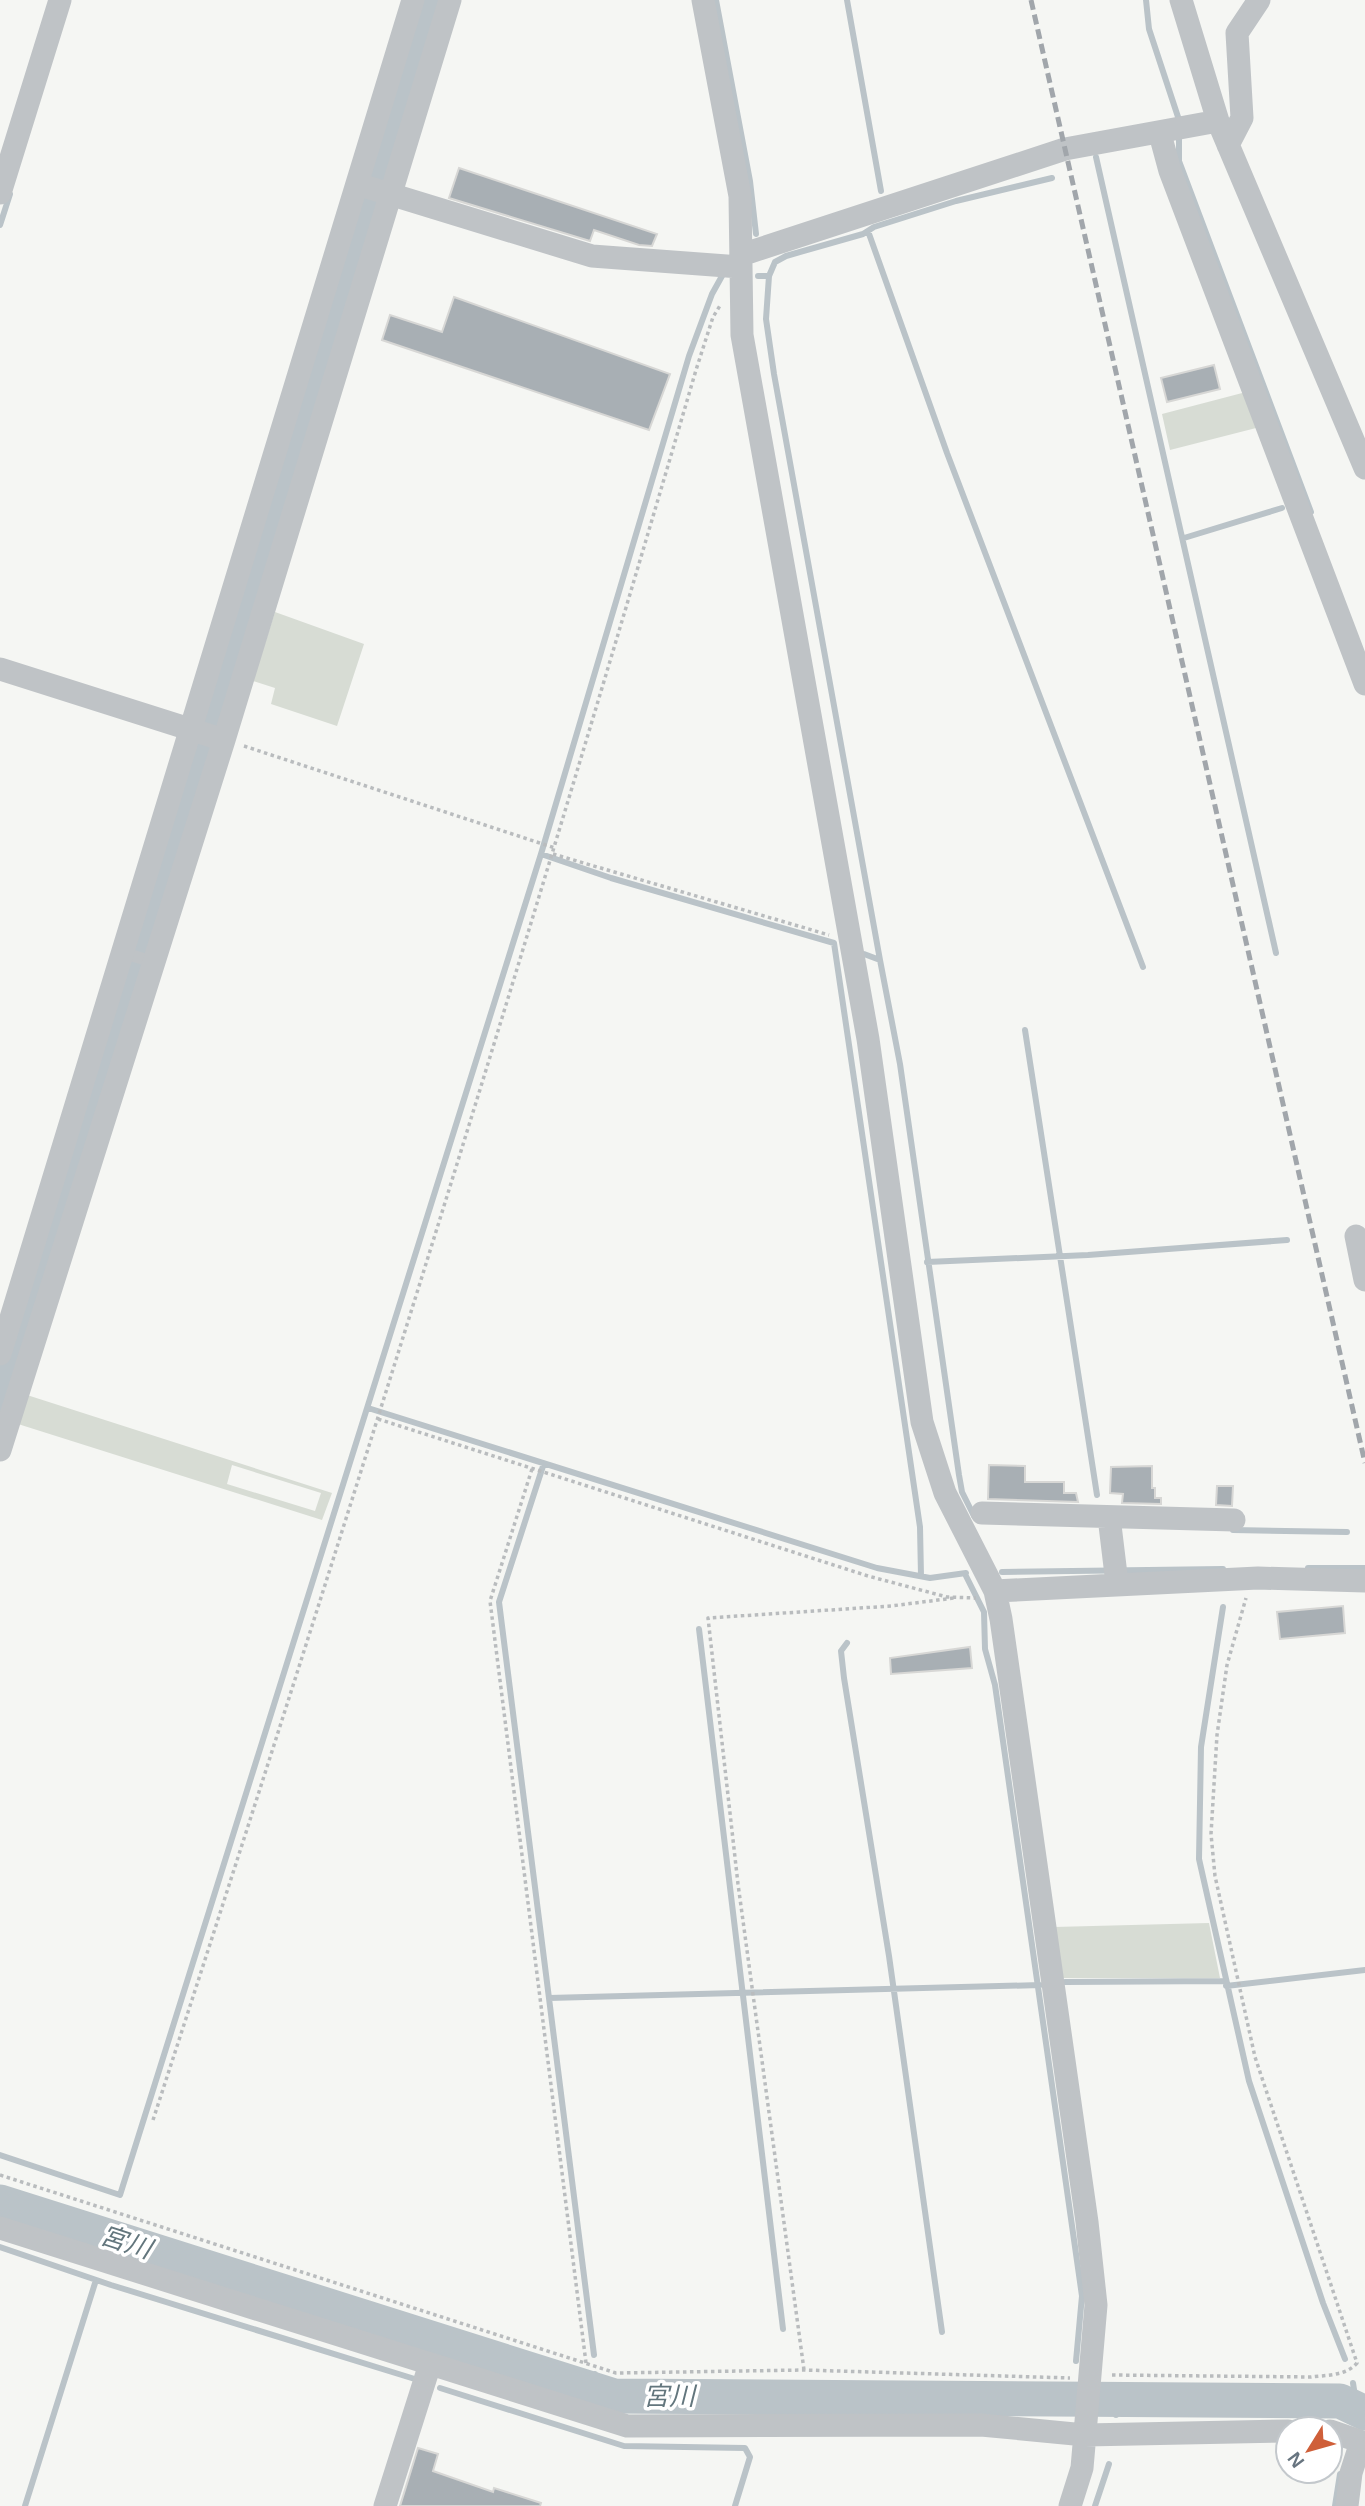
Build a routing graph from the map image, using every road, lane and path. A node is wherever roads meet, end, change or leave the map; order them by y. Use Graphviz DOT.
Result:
graph roads {
  1 [pos="60,0"];
  2 [pos="413,0"];
  3 [pos="450,0"];
  4 [pos="703,0"];
  5 [pos="1181,0"];
  6 [pos="1259,0"];
  7 [pos="1218,121"];
  8 [pos="1172,131"];
  9 [pos="1228,145"];
  10 [pos="374,190"];
  11 [pos="0,193"];
  12 [pos="741,261"];
  13 [pos="740,302"];
  14 [pos="1365,468"];
  15 [pos="0,669"];
  16 [pos="1365,684"];
  17 [pos="207,735"];
  18 [pos="552,847"];
  19 [pos="552,857"];
  20 [pos="851,942"];
  21 [pos="124,953"];
  22 [pos="150,960"];
  23 [pos="1356,1236"];
  24 [pos="1365,1280"];
  25 [pos="0,1354"];
  26 [pos="378,1417"];
  27 [pos="0,1450"];
  28 [pos="532,1469"];
  29 [pos="982,1513"];
  30 [pos="1234,1520"];
  31 [pos="1110,1523"];
  32 [pos="1116,1575"];
  33 [pos="1250,1578"];
  34 [pos="1365,1581"];
  35 [pos="995,1591"];
  36 [pos="954,1598"];
  37 [pos="972,1599"];
  38 [pos="153,2120"];
  39 [pos="0,2175"];
  40 [pos="0,2228"];
  41 [pos="586,2363"];
  42 [pos="430,2364"];
  43 [pos="804,2370"];
  44 [pos="1091,2377"];
  45 [pos="1085,2430"];
  46 [pos="1274,2431"];
  47 [pos="1344,2436"];
  48 [pos="1363,2443"];
  49 [pos="386,2506"];
  50 [pos="1070,2506"];
  51 [pos="1346,2506"];
  1 -- 11 [label="street"];
  2 -- 10 [label="street"];
  3 -- 10 [label="street"];
  4 -- 12 [label="street"];
  5 -- 7 [label="street"];
  6 -- 9 [label="street"];
  7 -- 8 [label="street"];
  7 -- 9 [label="street"];
  8 -- 12 [label="street"];
  8 -- 16 [label="street"];
  9 -- 14 [label="street"];
  10 -- 12 [label="street"];
  10 -- 17 [label="street"];
  10 -- 17 [label="street"];
  12 -- 13 [label="street"];
  13 -- 18 [label="path"];
  13 -- 20 [label="street"];
  15 -- 17 [label="street"];
  17 -- 18 [label="path"];
  17 -- 21 [label="street"];
  17 -- 22 [label="street"];
  18 -- 19 [label="path"];
  19 -- 20 [label="path"];
  19 -- 26 [label="path"];
  20 -- 35 [label="street"];
  21 -- 22 [label="lane"];
  21 -- 25 [label="street"];
  22 -- 27 [label="street"];
  23 -- 24 [label="street"];
  26 -- 28 [label="path"];
  26 -- 38 [label="path"];
  28 -- 36 [label="path"];
  28 -- 41 [label="path"];
  29 -- 31 [label="street"];
  30 -- 31 [label="street"];
  31 -- 32 [label="street"];
  32 -- 33 [label="street"];
  32 -- 35 [label="street"];
  33 -- 34 [label="street"];
  33 -- 44 [label="path"];
  35 -- 44 [label="street"];
  36 -- 37 [label="path"];
  36 -- 43 [label="path"];
  39 -- 41 [label="path"];
  40 -- 42 [label="street"];
  41 -- 43 [label="path"];
  42 -- 45 [label="street"];
  42 -- 49 [label="street"];
  43 -- 44 [label="path"];
  44 -- 45 [label="street"];
  45 -- 46 [label="street"];
  45 -- 50 [label="street"];
  47 -- 48 [label="street"];
  48 -- 51 [label="street"];
}
